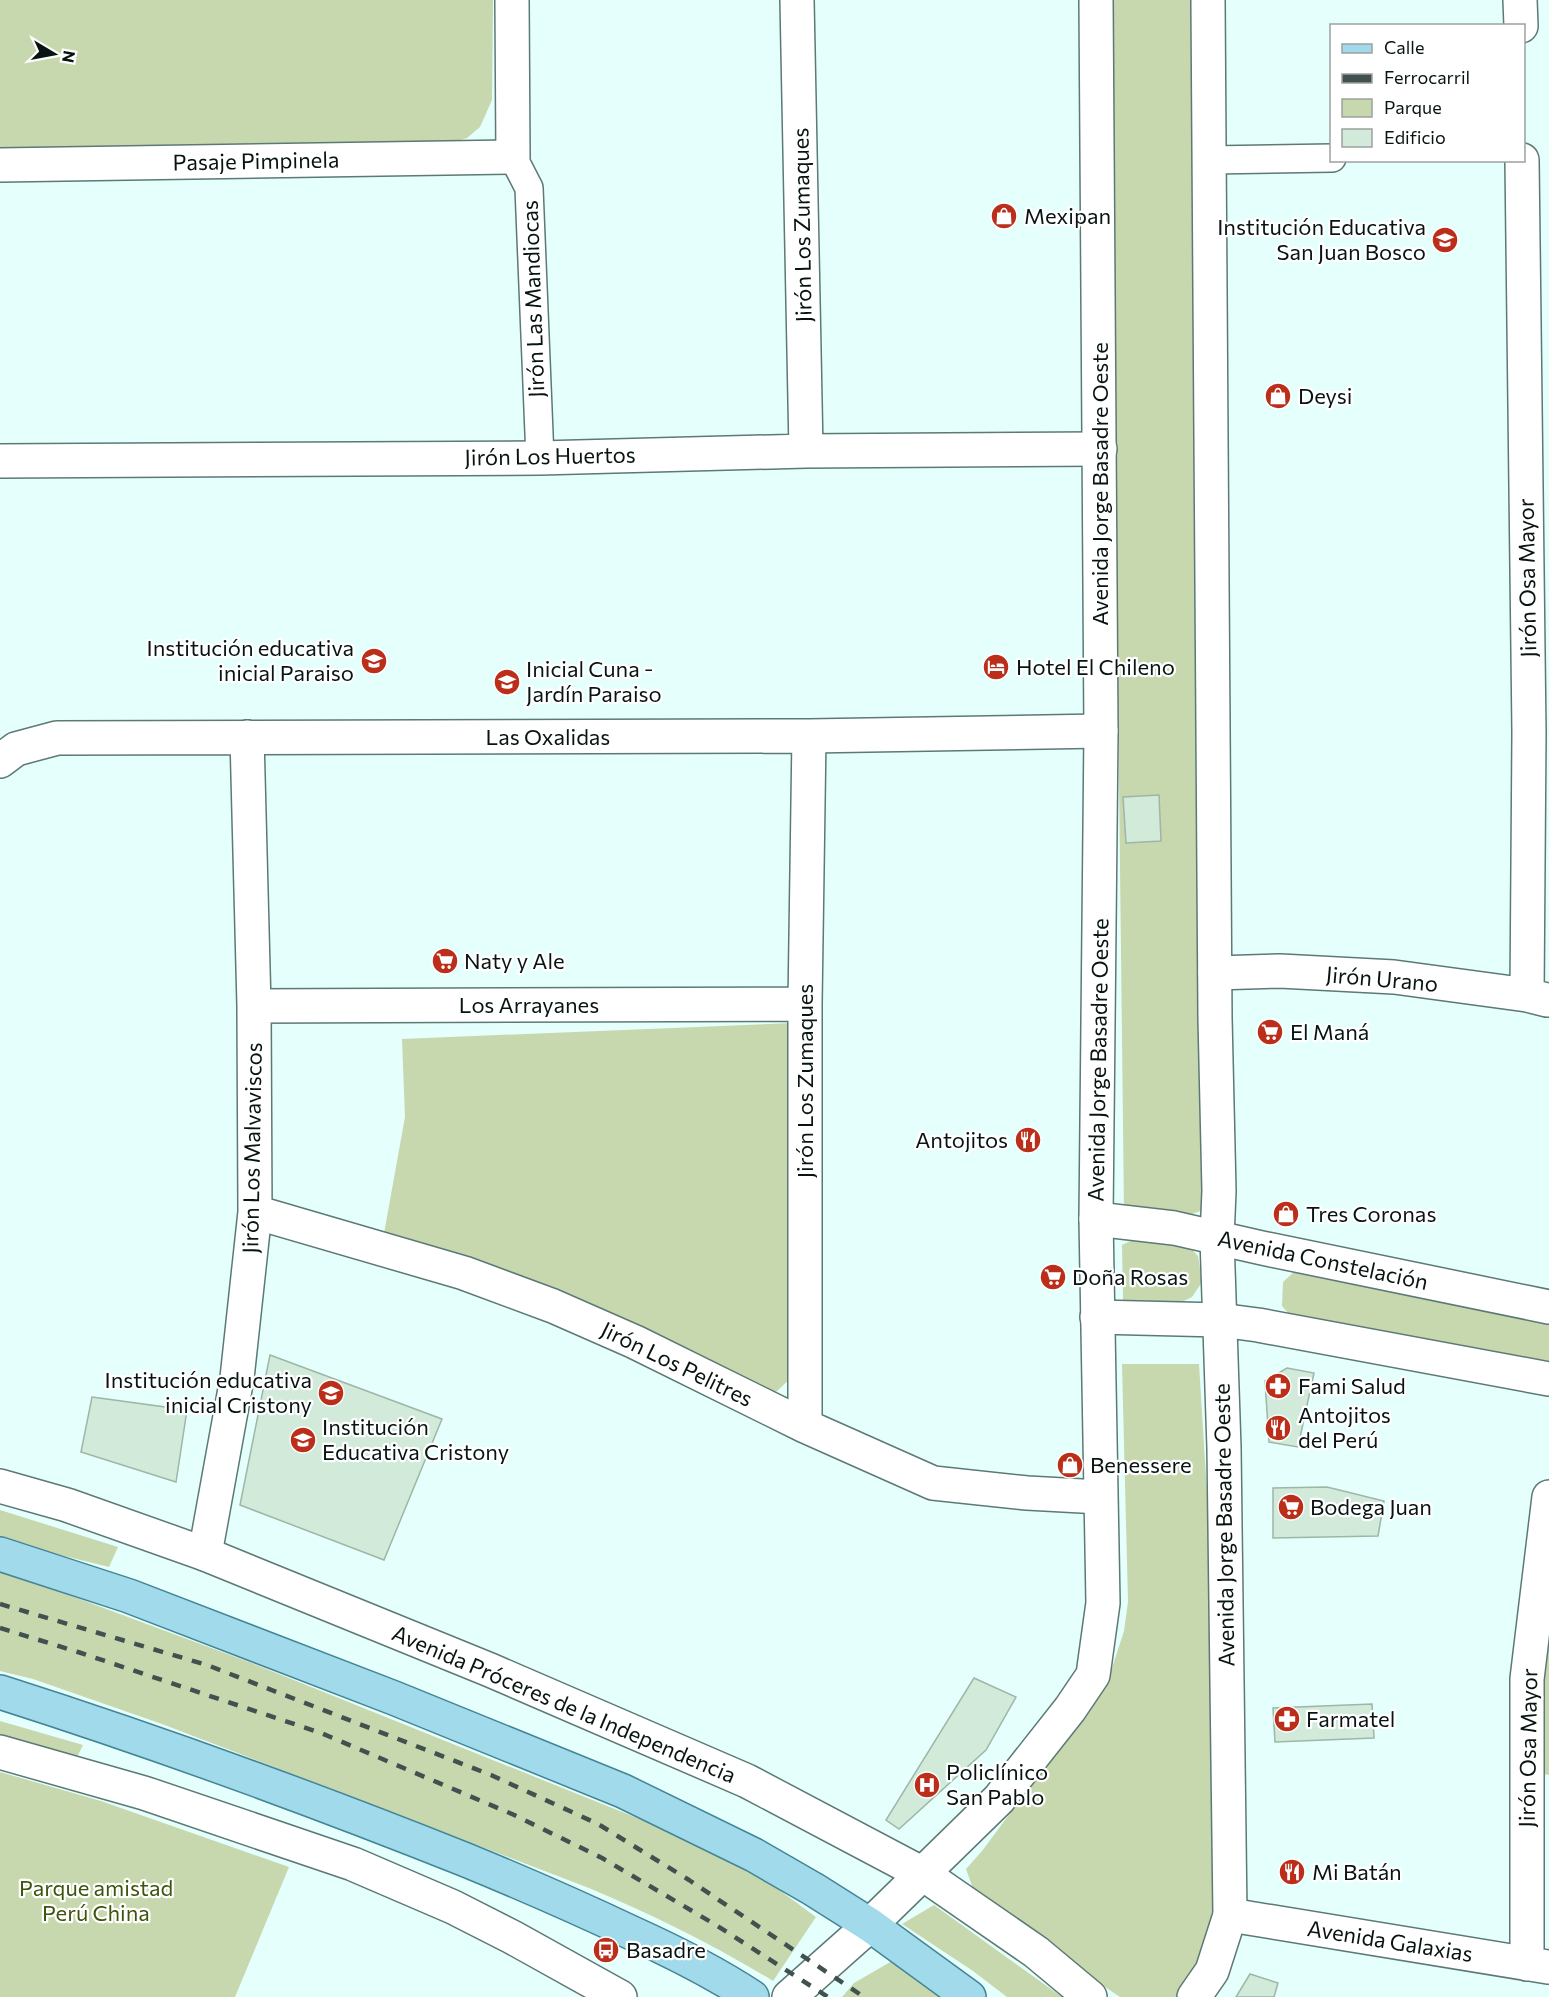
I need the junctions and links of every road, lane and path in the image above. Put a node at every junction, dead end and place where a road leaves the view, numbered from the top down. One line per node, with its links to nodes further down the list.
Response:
1 (512, 0): 7 (street, Jirón Las Mandiocas)
2 (798, 0): 13 (street, Jirón Los Zumaques)
3 (1095, 0): 12 (street, Avenida Jorge Basadre Oeste)
4 (1208, 0): 9 (street, Avenida Jorge Basadre Oeste)
5 (1520, 0): 6 (street)
6 (1521, 24)
7 (513, 157): 11 (street, Pasaje Pimpinela); 14 (street, Jirón Las Mandiocas)
8 (1330, 158): 9 (street)
9 (1209, 160): 21 (street, Avenida Jorge Basadre Oeste)
10 (1522, 162): 17 (street, Jirón Osa Mayor)
11 (0, 165)
12 (1100, 449): 13 (street, Jirón Los Huertos); 16 (street, Avenida Jorge Basadre Oeste)
13 (806, 451): 14 (street, Jirón Los Huertos)
14 (540, 458): 15 (street, Jirón Los Huertos)
15 (0, 461)
16 (1101, 731): 18 (street, Las Oxalidas); 26 (street, Avenida Jorge Basadre Oeste)
17 (1539, 733): 22 (street, Jirón Osa Mayor)
18 (809, 736): 19 (street, Las Oxalidas); 23 (street, Jirón Los Zumaques)
19 (247, 737): 20 (street, Las Oxalidas); 24 (street, Jirón Los Malvaviscos)
20 (0, 761)
21 (1215, 973): 22 (street, Jirón Urano); 27 (street, Avenida Jorge Basadre Oeste)
22 (1538, 998)
23 (805, 1004): 24 (street, Los Arrayanes); 32 (street, Jirón Los Zumaques)
24 (254, 1006): 25 (street, Jirón Los Malvaviscos)
25 (255, 1212): 32 (street, Jirón Los Pelitres); 37 (street, Jirón Los Malvaviscos)
26 (1096, 1219): 27 (street, Avenida Constelación); 29 (street, Avenida Jorge Basadre Oeste)
27 (1217, 1238): 28 (street, Avenida Constelación); 30 (street, Avenida Jorge Basadre Oeste)
28 (1549, 1307)
29 (1097, 1317): 30 (street); 34 (street, Avenida Jorge Basadre Oeste)
30 (1220, 1320): 31 (street); 42 (street, Avenida Jorge Basadre Oeste)
31 (1549, 1379)
32 (805, 1426): 34 (street, Jirón Los Pelitres)
33 (0, 1486): 37 (street, Avenida Próceres de la Independencia)
34 (1100, 1497): 41 (street, Avenida Jorge Basadre Oeste)
35 (1549, 1497): 40 (street, Jirón Osa Mayor)
36 (0, 1554): 43 (main road)
37 (205, 1554): 41 (street, Avenida Próceres de la Independencia)
38 (0, 1692): 46 (main road)
39 (0, 1752): 45 (street)
40 (1538, 1787): 44 (street, Jirón Osa Mayor)
41 (923, 1874): 43 (street, Avenida Jorge Basadre Oeste); 49 (street, Avenida Próceres de la Independencia)
42 (1230, 1915): 44 (street, Avenida Galaxias); 50 (street, Avenida Jorge Basadre Oeste)
43 (870, 1924): 47 (street, Avenida Jorge Basadre Oeste); 48 (main road)
44 (1538, 1965)
45 (620, 1997)
46 (752, 1997)
47 (789, 1997)
48 (969, 1997)
49 (1090, 1997)
50 (1194, 1997)

